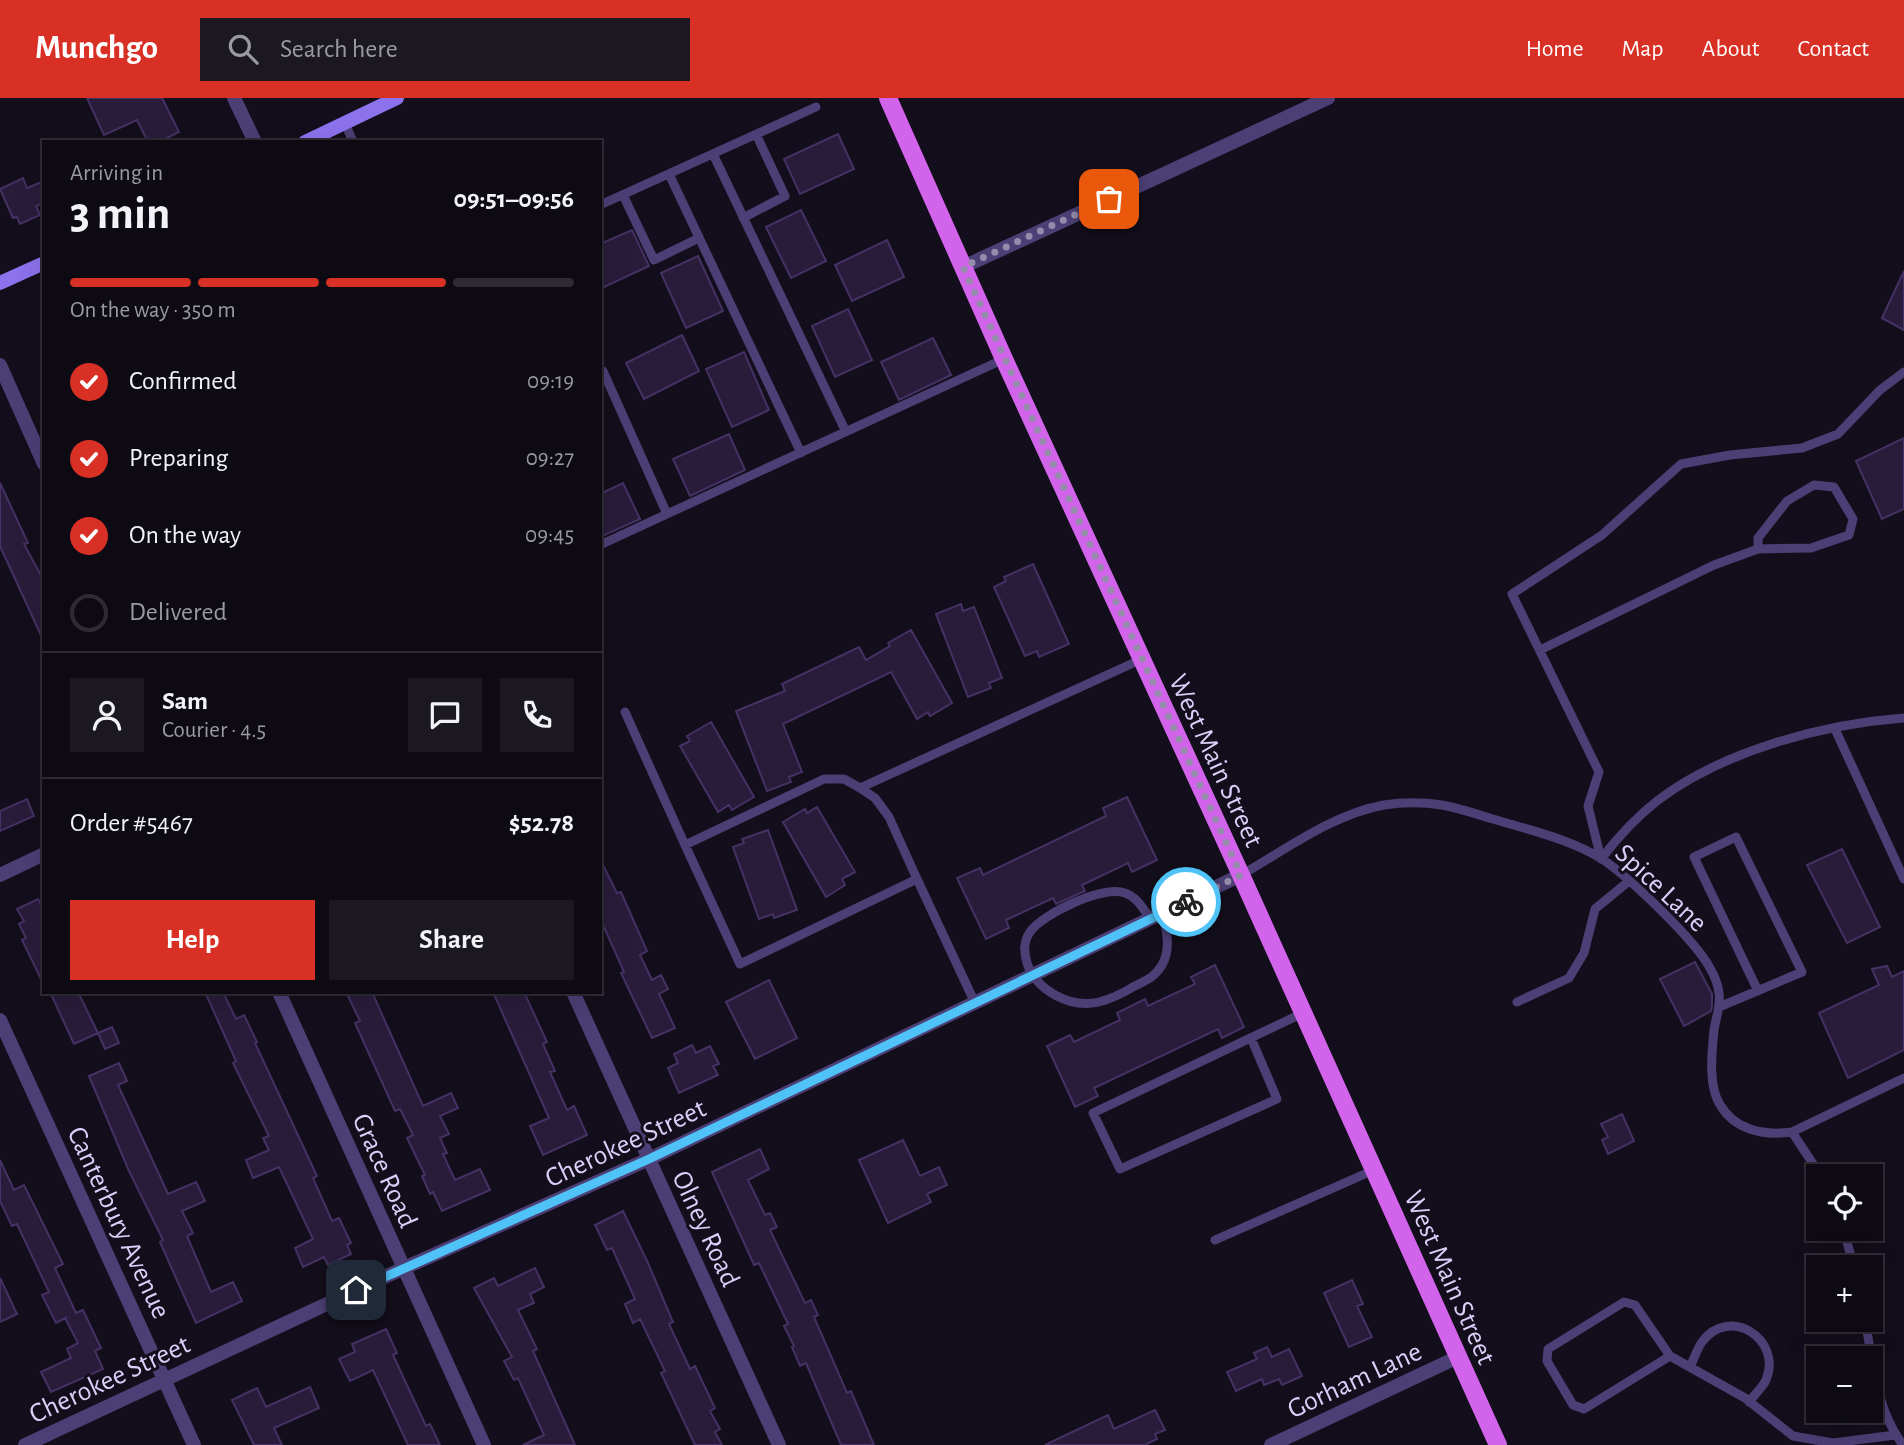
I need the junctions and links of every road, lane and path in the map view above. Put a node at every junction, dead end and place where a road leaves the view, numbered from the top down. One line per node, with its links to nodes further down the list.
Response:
1 (234, 98): 8 (street)
2 (397, 98): 6 (street)
3 (888, 98): 18 (main road, West Main Street)
4 (1328, 98): 18 (street)
5 (816, 107): 7 (lane)
6 (345, 123): 9 (street); 10 (lane)
7 (756, 134): 11 (lane); 15 (lane)
8 (254, 140)
9 (309, 140)
10 (352, 140)
11 (713, 154): 12 (lane); 15 (lane)
12 (669, 174): 13 (lane); 16 (lane)
13 (623, 195): 14 (lane); 16 (lane)
14 (602, 204)
15 (743, 218): 24 (lane)
16 (699, 239): 25 (lane)
17 (42, 264): 19 (street)
18 (963, 267): 20 (main road, West Main Street)
19 (0, 283)
20 (1004, 359): 24 (lane); 31 (main road, West Main Street)
21 (0, 365): 26 (street)
22 (604, 371): 27 (lane)
23 (1904, 372): 30 (lane)
24 (846, 432): 25 (lane)
25 (801, 453): 27 (lane)
26 (42, 460)
27 (667, 514): 28 (lane)
28 (602, 544)
29 (1758, 549): 29 (lane); 30 (lane)
30 (1540, 650): 38 (lane)
31 (1142, 659): 35 (lane); 41 (main road, West Main Street)
32 (625, 712): 36 (lane)
33 (1904, 718): 34 (lane)
34 (1835, 729): 38 (lane); 39 (lane)
35 (860, 788): 36 (lane); 42 (lane)
36 (685, 845): 42 (lane)
37 (42, 855): 40 (street)
38 (1601, 859): 41 (lane, Spice Lane); 44 (lane, Spice Lane)
39 (1900, 860): 43 (lane)
40 (0, 875)
41 (1241, 875): 45 (street, Cherokee Street); 53 (main road, West Main Street)
42 (917, 879): 51 (lane)
43 (1904, 879)
44 (1629, 881): 50 (lane); 52 (lane, Spice Lane)
45 (1156, 916): 46 (street, Cherokee Street); 46 (lane); 46 (lane)
46 (1031, 976): 51 (street, Cherokee Street)
47 (1758, 991): 47 (lane); 52 (lane)
48 (280, 994): 62 (street, Grace Road)
49 (574, 994): 58 (street, Olney Road)
50 (1517, 1002)
51 (975, 1003): 58 (street, Cherokee Street)
52 (1719, 1007): 57 (lane, Spice Lane)
53 (1303, 1013): 55 (lane); 60 (main road, West Main Street)
54 (0, 1020): 67 (street, Canterbury Avenue)
55 (1251, 1038): 55 (lane)
56 (1904, 1079): 57 (lane)
57 (1792, 1132): 59 (lane)
58 (649, 1159): 62 (street, Cherokee Street); 73 (street, Olney Road)
59 (1813, 1164)
60 (1374, 1170): 61 (lane); 65 (main road, West Main Street)
61 (1215, 1240)
62 (404, 1268): 67 (street, Cherokee Street); 72 (street, Grace Road)
63 (1867, 1332): 69 (lane)
64 (1670, 1356): 64 (lane); 66 (lane)
65 (1458, 1357): 74 (street, Gorham Lane); 75 (main road, West Main Street)
66 (1690, 1367): 68 (lane); 68 (lane)
67 (165, 1379): 70 (street, Cherokee Street); 71 (street, Canterbury Avenue)
68 (1749, 1402): 69 (lane)
69 (1895, 1435): 76 (lane)
70 (25, 1445)
71 (194, 1445)
72 (484, 1445)
73 (779, 1445)
74 (1271, 1445)
75 (1498, 1445)
76 (1903, 1445)

